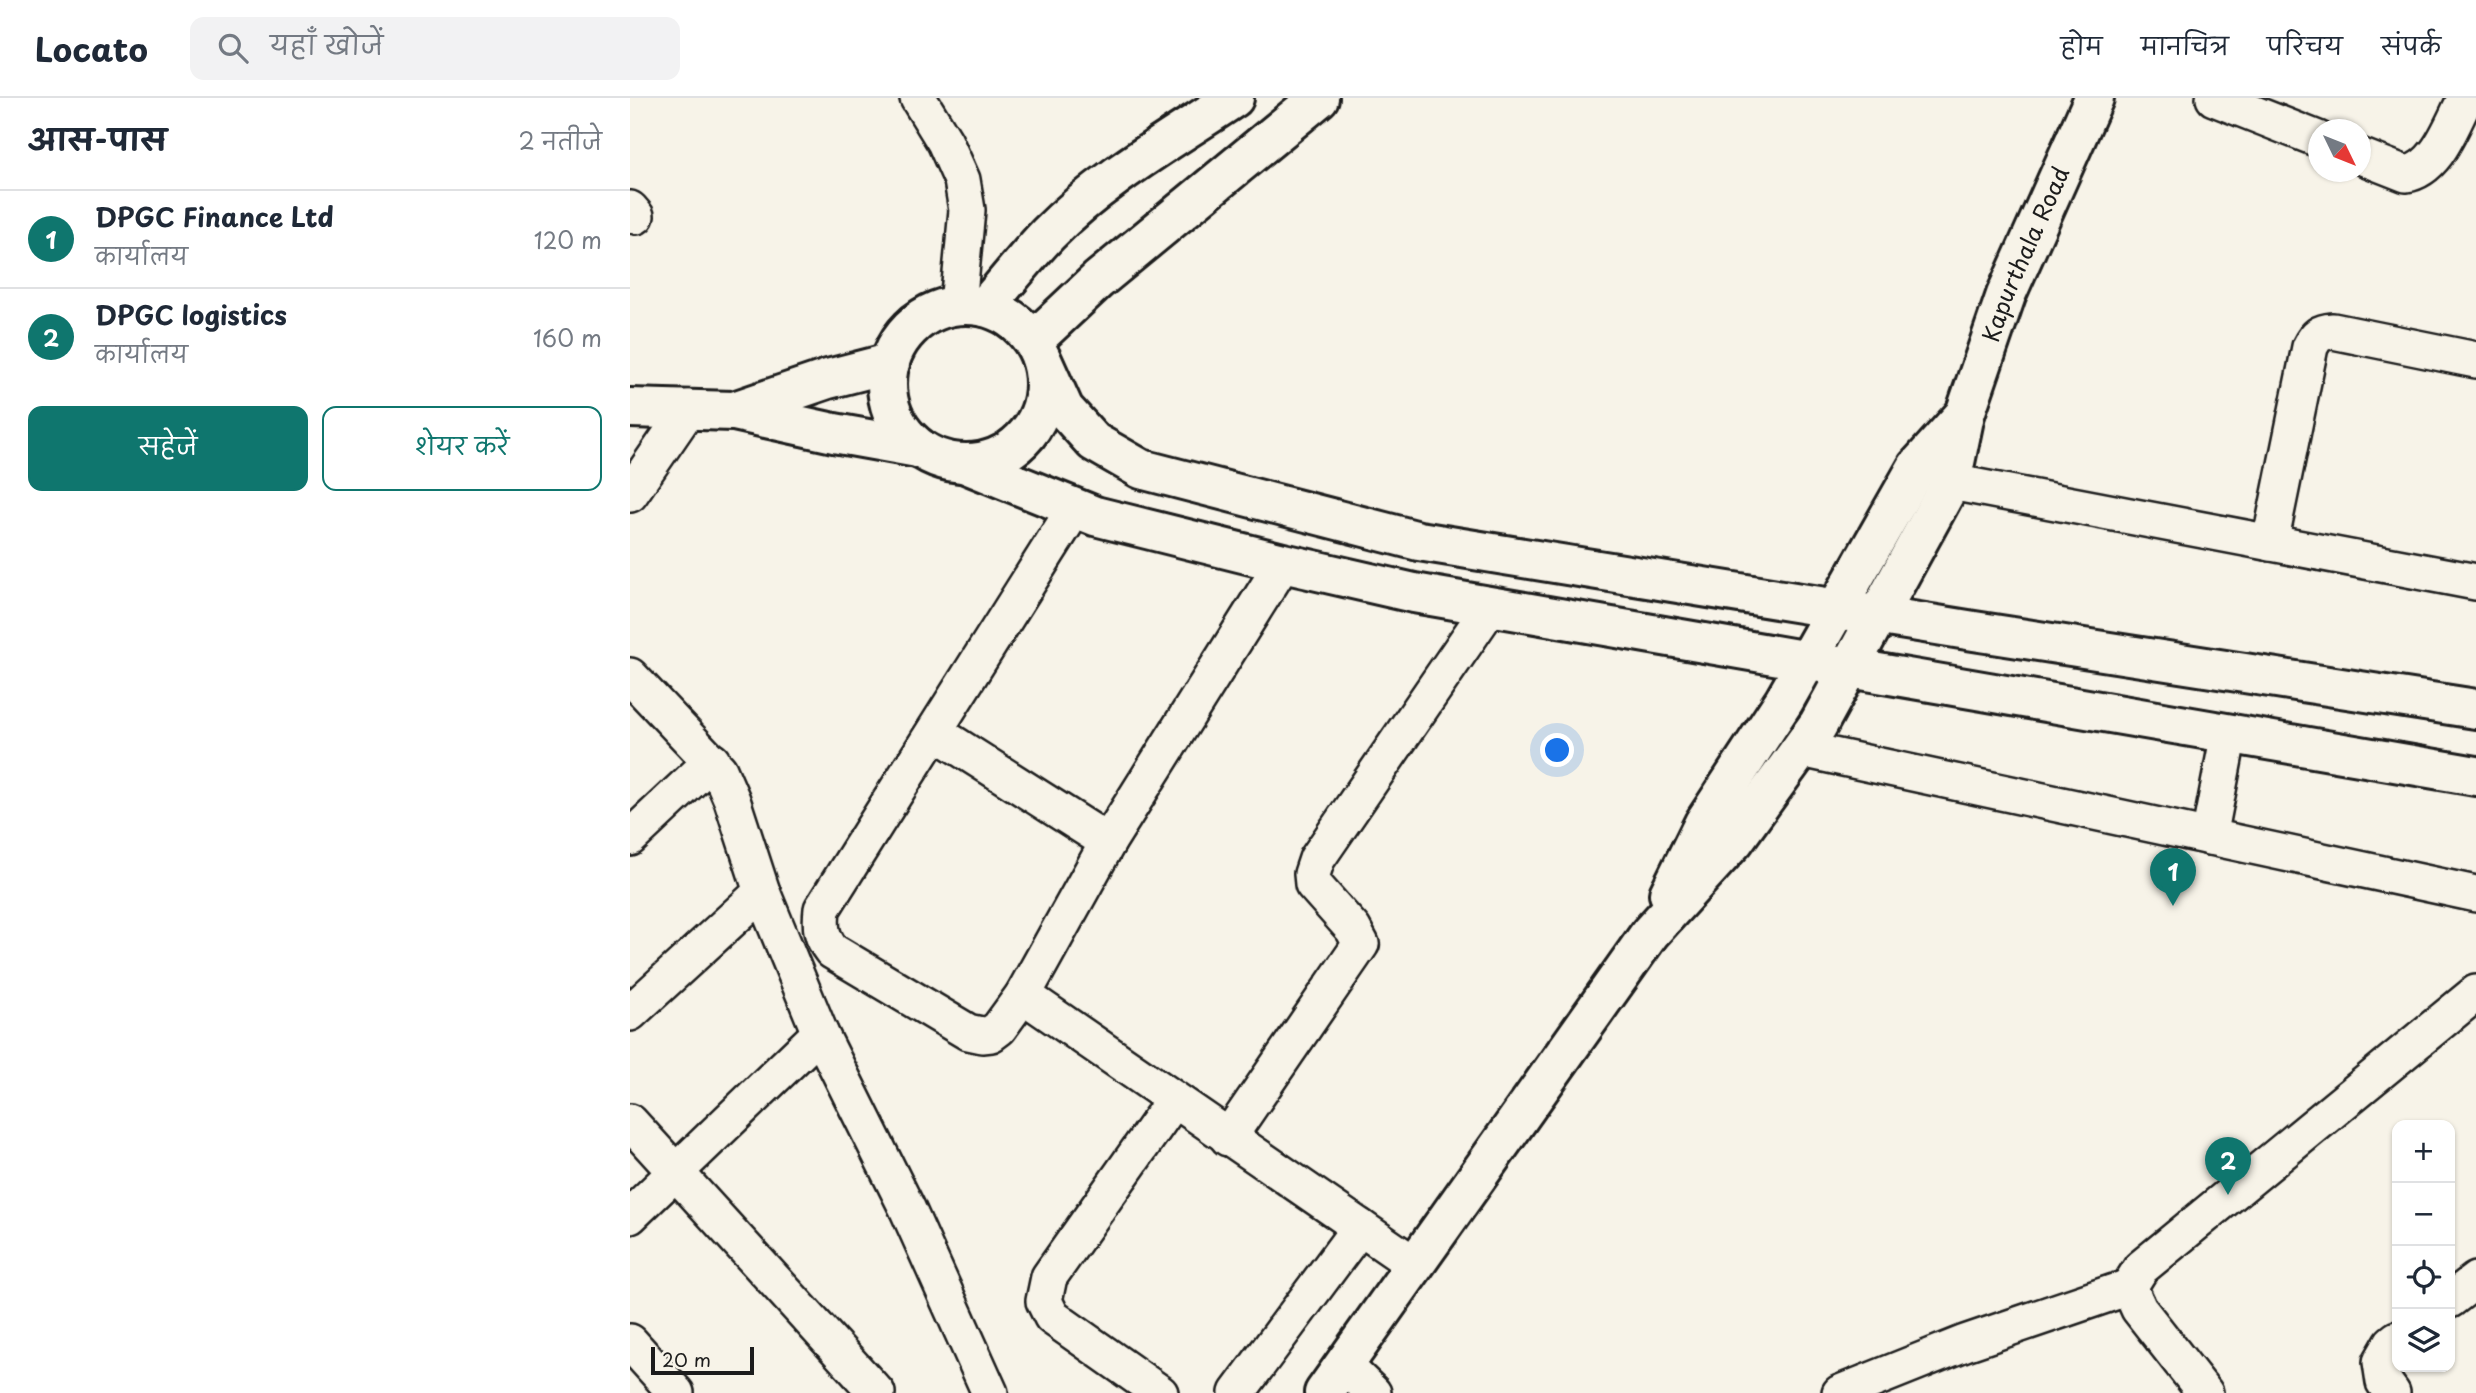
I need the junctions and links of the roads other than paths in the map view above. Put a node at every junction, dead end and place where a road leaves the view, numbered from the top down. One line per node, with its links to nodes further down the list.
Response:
1 (918, 98): 9 (street)
2 (1234, 98): 9 (main road)
3 (1319, 98): 10 (main road)
4 (2094, 98): 16 (main road, Kapurthala Road)
5 (2214, 98): 7 (street)
6 (2466, 98): 8 (street)
7 (2308, 135)
8 (2371, 160)
9 (972, 306): 10 (main road); 12 (main road)
10 (1037, 349): 18 (main road); 26 (main road)
11 (2476, 360): 22 (street)
12 (890, 363): 15 (main road); 17 (main road)
13 (630, 408): 14 (main road)
14 (689, 408): 15 (main road); 20 (street)
15 (734, 411): 17 (main road)
16 (1965, 414): 19 (main road, Kapurthala Road); 26 (main road)
17 (918, 448): 18 (main road)
18 (966, 464): 21 (main road)
19 (1951, 482): 22 (street); 27 (main road, Kapurthala Road)
20 (630, 495)
21 (1075, 508): 23 (main road); 32 (street)
22 (2270, 543): 24 (street)
23 (1283, 563): 25 (main road); 39 (street)
24 (2476, 582)
25 (1490, 607): 28 (main road); 49 (street)
26 (1837, 608): 27 (main road); 28 (main road)
27 (1878, 615): 29 (main road, Kapurthala Road); 31 (main road)
28 (1808, 661): 29 (main road); 42 (main road)
29 (1850, 668): 33 (main road); 34 (main road, Kapurthala Road)
30 (630, 676): 35 (street)
31 (2476, 709)
32 (935, 732): 39 (street); 44 (street)
33 (2229, 733): 36 (main road); 37 (street)
34 (1801, 749): 37 (street); 42 (main road, Kapurthala Road)
35 (712, 761): 38 (street); 40 (street)
36 (2476, 776)
37 (2210, 837): 41 (street)
38 (630, 838)
39 (1108, 842): 44 (street)
40 (762, 892): 45 (street); 46 (street)
41 (2476, 894)
42 (1650, 933): 53 (main road)
43 (2476, 993): 55 (street)
44 (1023, 995): 47 (street)
45 (630, 1013)
46 (820, 1032): 50 (street); 60 (street)
47 (1174, 1100): 49 (street); 63 (street)
48 (630, 1122): 50 (street)
49 (1228, 1138): 52 (street)
50 (676, 1174): 51 (street); 62 (street)
51 (630, 1216)
52 (1360, 1227): 53 (street); 64 (street)
53 (1415, 1265): 59 (main road)
54 (2476, 1280): 56 (street)
55 (2129, 1287): 66 (street); 67 (street)
56 (2455, 1296)
57 (630, 1342): 61 (street)
58 (2392, 1343): 68 (street)
59 (1334, 1379): 65 (street)
60 (987, 1391)
61 (676, 1393)
62 (877, 1393)
63 (1160, 1393)
64 (1237, 1393)
65 (1373, 1393)
66 (1840, 1393)
67 (2205, 1393)
68 (2392, 1393)

